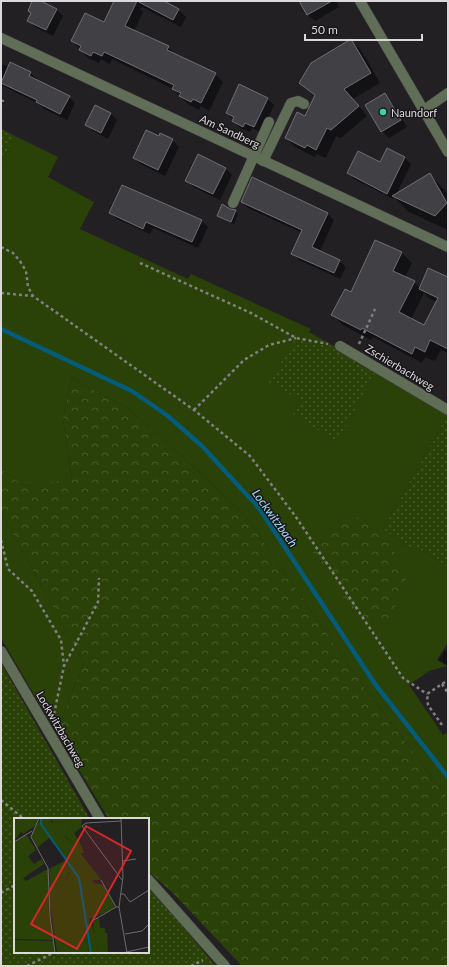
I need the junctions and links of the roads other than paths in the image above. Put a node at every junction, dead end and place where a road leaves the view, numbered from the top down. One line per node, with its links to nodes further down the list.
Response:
1 (360, 1): 5 (street)
2 (1, 38): 8 (street, Am Sandberg)
3 (448, 93): 5 (street)
4 (304, 104): 9 (street)
5 (424, 110): 7 (street)
6 (268, 122): 8 (street)
7 (448, 152)
8 (254, 156): 9 (street, Am Sandberg); 10 (street)
9 (264, 160): 11 (street, Am Sandberg)
10 (233, 203)
11 (448, 247)
12 (340, 346): 13 (street, Zschierbachweg)
13 (448, 410)
14 (1, 650): 15 (street, Lockwitzbachweg)
15 (99, 818)
16 (149, 880): 17 (street)
17 (225, 966)

